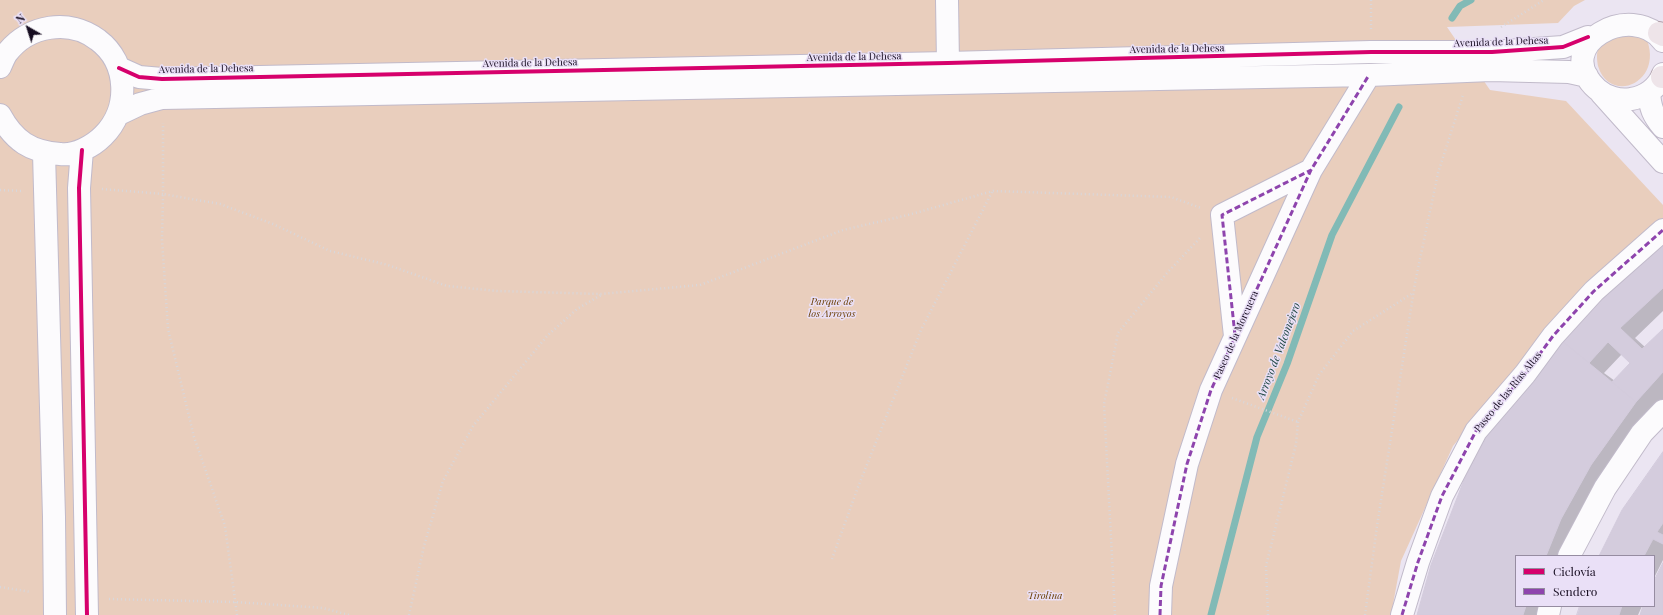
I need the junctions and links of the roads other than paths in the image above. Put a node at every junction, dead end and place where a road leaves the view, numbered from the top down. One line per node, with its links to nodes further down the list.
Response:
1 (946, 0): 4 (street)
2 (1662, 36): 3 (street, Avenida de la Dehesa)
3 (1588, 37): 4 (street, Avenida de la Dehesa); 9 (street)
4 (948, 63): 6 (street, Avenida de la Dehesa)
5 (0, 67): 6 (street)
6 (119, 68): 10 (street)
7 (1369, 75): 9 (street); 10 (street); 16 (street, Paseo de la Morcuera)
8 (1659, 80): 9 (street); 12 (street)
9 (1594, 84): 15 (street)
10 (119, 114): 13 (street)
11 (0, 116): 14 (street)
12 (1663, 127)
13 (82, 150): 14 (street); 21 (street)
14 (44, 153): 22 (street)
15 (1663, 162)
16 (1311, 170): 18 (street, Paseo de la Morcuera); 18 (street)
17 (1663, 230): 24 (street, Paseo de las Rías Altas)
18 (1236, 336): 23 (street, Paseo de la Morcuera)
19 (1663, 411): 20 (street)
20 (1570, 555)
21 (87, 608)
22 (55, 615)
23 (1160, 615)
24 (1402, 615)

